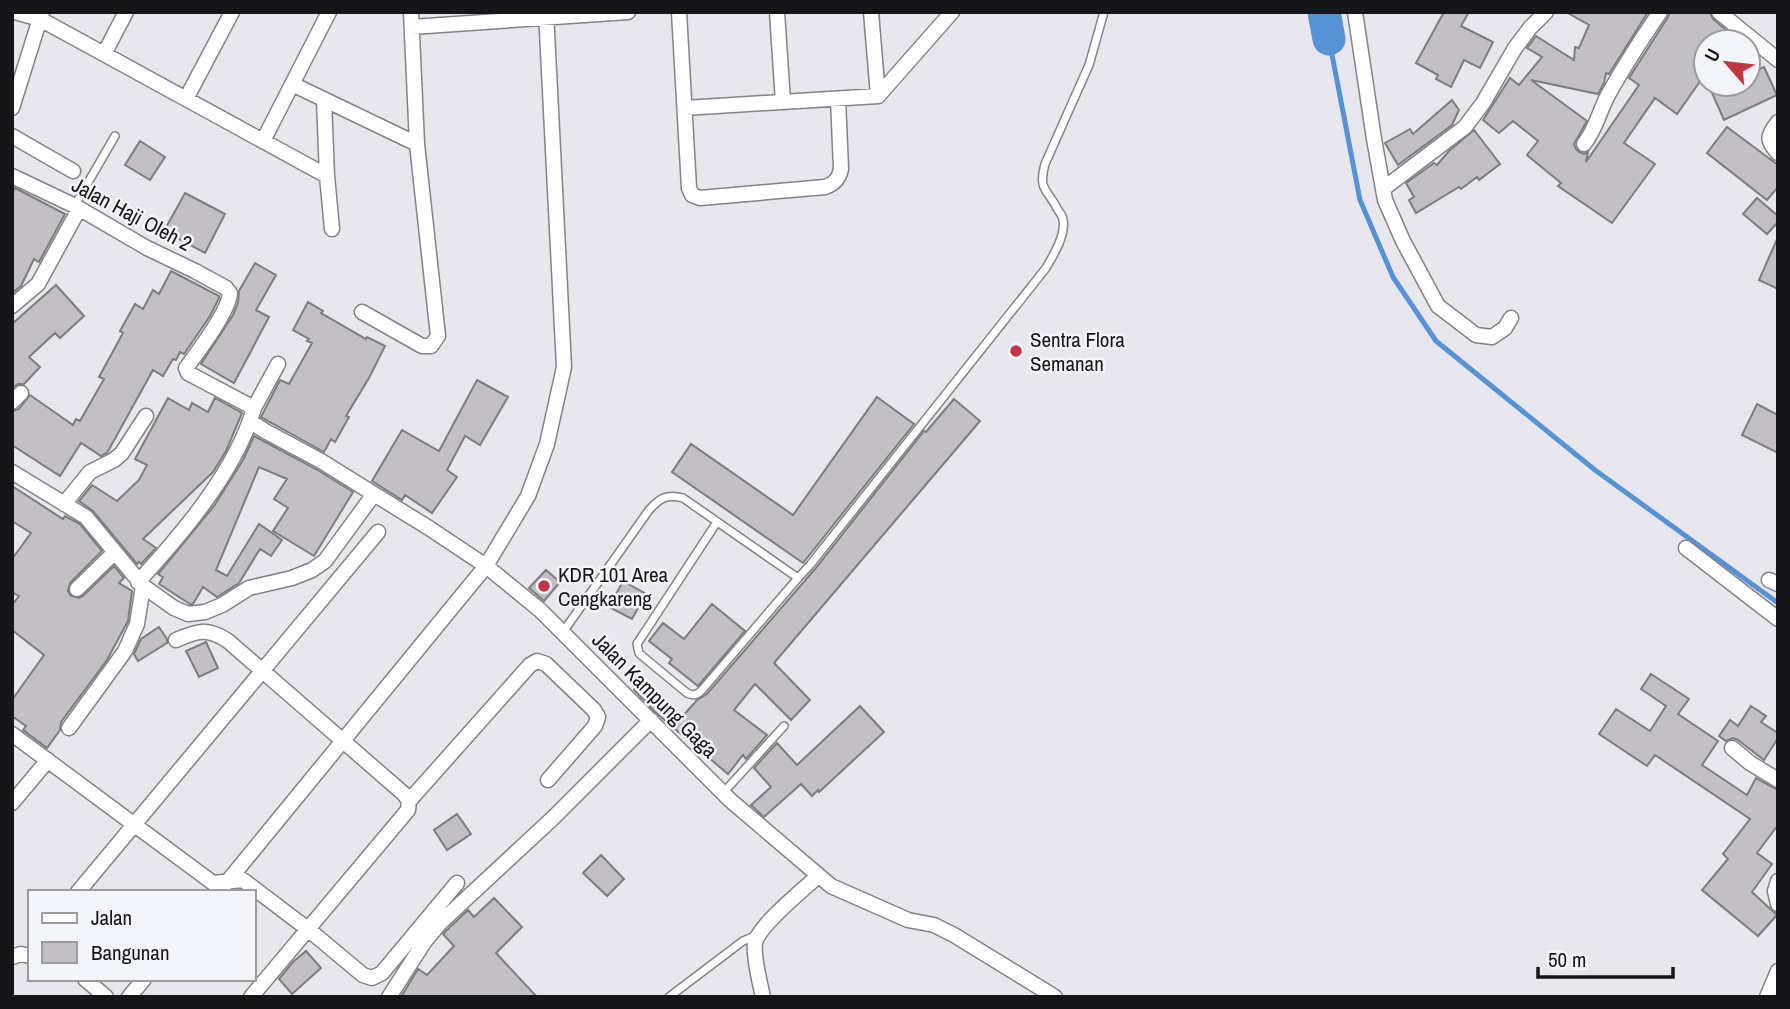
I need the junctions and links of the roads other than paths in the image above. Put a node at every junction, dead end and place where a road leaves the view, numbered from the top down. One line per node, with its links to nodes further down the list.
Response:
1 (15, 12): 16 (street)
2 (126, 12): 18 (street)
3 (232, 12): 22 (street)
4 (329, 12): 20 (street)
5 (628, 12): 15 (street)
6 (679, 12): 27 (street)
7 (777, 12): 25 (street)
8 (871, 12): 21 (street)
9 (952, 12): 21 (street)
10 (1104, 12): 56 (lane)
11 (1355, 12): 38 (street)
12 (1546, 12): 38 (street)
13 (1660, 12): 33 (street)
14 (1719, 12): 19 (street)
15 (546, 15): 17 (street); 55 (street)
16 (41, 16): 18 (street); 26 (street)
17 (411, 20): 32 (street)
18 (104, 54): 22 (street)
19 (1778, 60)
20 (292, 84): 24 (street); 31 (street)
21 (878, 96): 23 (street)
22 (186, 99): 31 (street)
23 (838, 99): 25 (street); 27 (street)
24 (324, 100): 32 (street); 37 (street)
25 (783, 102): 27 (street)
26 (12, 108)
27 (685, 108)
28 (1778, 122): 34 (street)
29 (12, 136): 35 (street)
30 (115, 136): 39 (lane)
31 (263, 141): 37 (street)
32 (417, 144): 43 (street)
33 (1584, 144)
34 (1778, 153)
35 (73, 172)
36 (12, 176): 39 (street, Jalan Haji Oleh 2)
37 (327, 176): 40 (street)
38 (1383, 189): 44 (street)
39 (77, 207): 41 (street, Jalan Haji Oleh 2); 42 (street)
40 (332, 229)
41 (230, 293): 46 (street, Jalan Kampung Gaga)
42 (12, 306)
43 (362, 312)
44 (1511, 318)
45 (278, 365): 46 (street)
46 (252, 415): 49 (street, Jalan Kampung Gaga); 57 (street)
47 (146, 416): 50 (street)
48 (12, 472): 50 (street)
49 (374, 494): 55 (street, Jalan Kampung Gaga); 57 (street)
50 (64, 504): 54 (street)
51 (717, 522): 56 (lane); 56 (lane); 60 (lane)
52 (378, 532): 62 (street)
53 (1686, 548): 59 (street)
54 (115, 552): 57 (street); 58 (street)
55 (486, 566): 60 (street, Jalan Kampung Gaga); 67 (street)
56 (798, 578)
57 (141, 584): 65 (street)
58 (77, 589)
59 (1778, 619)
60 (563, 632): 63 (street, Jalan Kampung Gaga)
61 (176, 640): 62 (street)
62 (262, 670): 67 (street); 75 (street)
63 (651, 720): 72 (street, Jalan Kampung Gaga); 90 (street)
64 (784, 726): 72 (lane)
65 (69, 728)
66 (12, 734): 69 (street)
67 (343, 741): 73 (street); 79 (street)
68 (1731, 748): 71 (street)
69 (48, 760): 74 (street); 75 (street)
70 (548, 780): 73 (street)
71 (1778, 780)
72 (723, 793): 76 (street, Jalan Kampung Gaga)
73 (410, 801): 82 (street)
74 (12, 803)
75 (134, 825): 79 (street); 80 (street)
76 (818, 876): 83 (street); 93 (street, Jalan Kampung Gaga)
77 (1778, 881): 81 (street)
78 (457, 883): 82 (street)
79 (224, 886): 82 (street)
80 (80, 890)
81 (1778, 904)
82 (309, 930): 89 (street)
83 (758, 935): 91 (lane); 92 (street)
84 (1778, 971): 94 (street)
85 (87, 981): 87 (street)
86 (142, 981): 88 (street)
87 (106, 997)
88 (129, 997)
89 (251, 997)
90 (389, 997)
91 (669, 997)
92 (763, 997)
93 (1055, 997)
94 (1767, 997)

